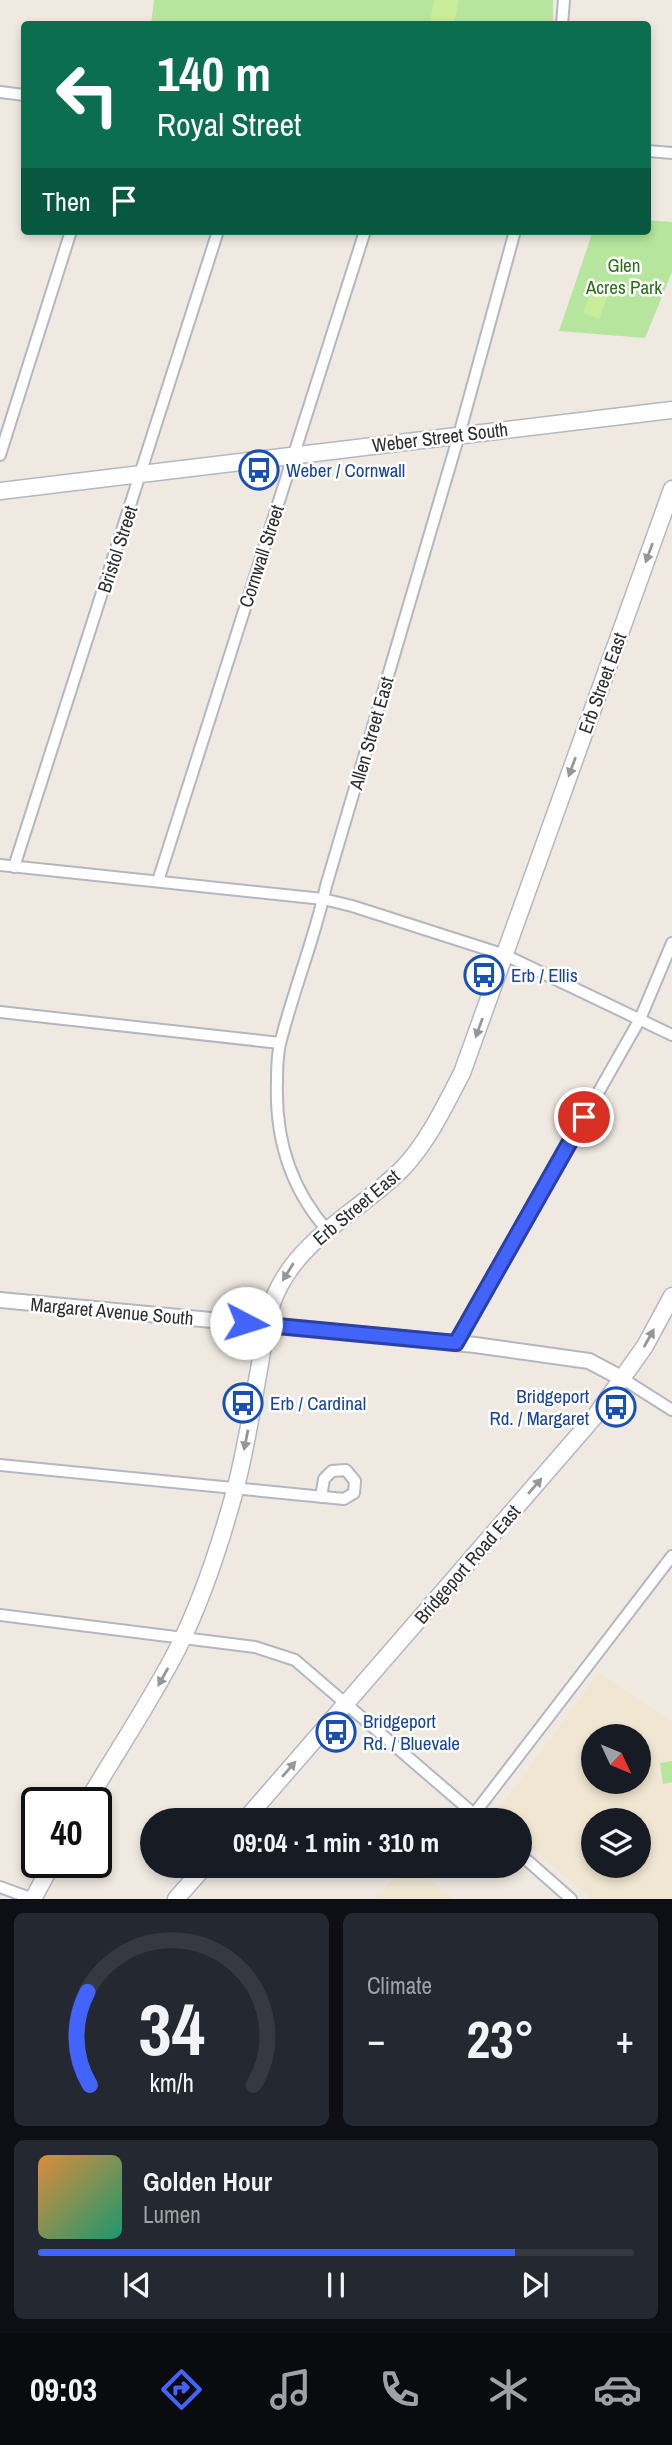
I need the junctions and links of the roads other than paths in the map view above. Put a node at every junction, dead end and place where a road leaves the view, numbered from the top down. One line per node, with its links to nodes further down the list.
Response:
1 (564, 0): 2 (street)
2 (562, 21)
3 (0, 92): 4 (street)
4 (21, 95)
5 (651, 151): 6 (street)
6 (672, 153)
7 (70, 235): 14 (street)
8 (217, 235): 15 (street, Bristol Street)
9 (364, 235): 13 (street, Cornwall Street)
10 (514, 235): 12 (street, Allen Street East)
11 (672, 410): 12 (main road, Weber Street South)
12 (459, 435): 13 (main road, Weber Street South); 21 (street, Allen Street East)
13 (293, 454): 15 (main road, Weber Street South); 20 (street, Cornwall Street)
14 (0, 455)
15 (141, 474): 17 (main road, Weber Street South); 19 (street, Bristol Street)
16 (672, 489): 23 (main road, Erb Street East, one-way to 23)
17 (0, 491)
18 (0, 865): 19 (street)
19 (15, 867): 20 (street)
20 (158, 881): 21 (street)
21 (323, 900): 23 (street); 27 (street, Allen Street East)
22 (672, 943): 25 (street)
23 (505, 955): 25 (street); 28 (main road, Erb Street East, one-way to 28)
24 (0, 1012): 27 (street)
25 (640, 1019): 26 (street); 32 (street)
26 (672, 1035)
27 (280, 1043): 28 (street, Allen Street East)
28 (327, 1230): 31 (main road, Erb Street East, one-way to 31)
29 (672, 1296): 33 (main road, Bridgeport Road East, one-way to 29)
30 (0, 1300): 31 (street, Margaret Avenue South)
31 (266, 1324): 32 (street, Margaret Avenue South); 36 (main road, Erb Street East, one-way to 36)
32 (456, 1343): 33 (street, Margaret Avenue South)
33 (623, 1379): 34 (street); 41 (main road, Bridgeport Road East, one-way to 33)
34 (672, 1410)
35 (0, 1465): 36 (street)
36 (235, 1490): 37 (street); 40 (main road, Erb Street East)
37 (321, 1497)
38 (672, 1556): 45 (street)
39 (0, 1615): 40 (street)
40 (184, 1637): 41 (street); 42 (main road, Erb Street East, one-way to 42)
41 (346, 1704): 43 (main road, Bridgeport Road East, one-way to 41); 44 (street)
42 (95, 1787)
43 (255, 1808)
44 (467, 1808)
45 (485, 1808)
46 (532, 1865): 52 (street)
47 (44, 1878): 50 (main road)
48 (194, 1878): 51 (main road)
49 (0, 1887): 50 (street)
50 (33, 1899)
51 (176, 1899)
52 (570, 1899)

